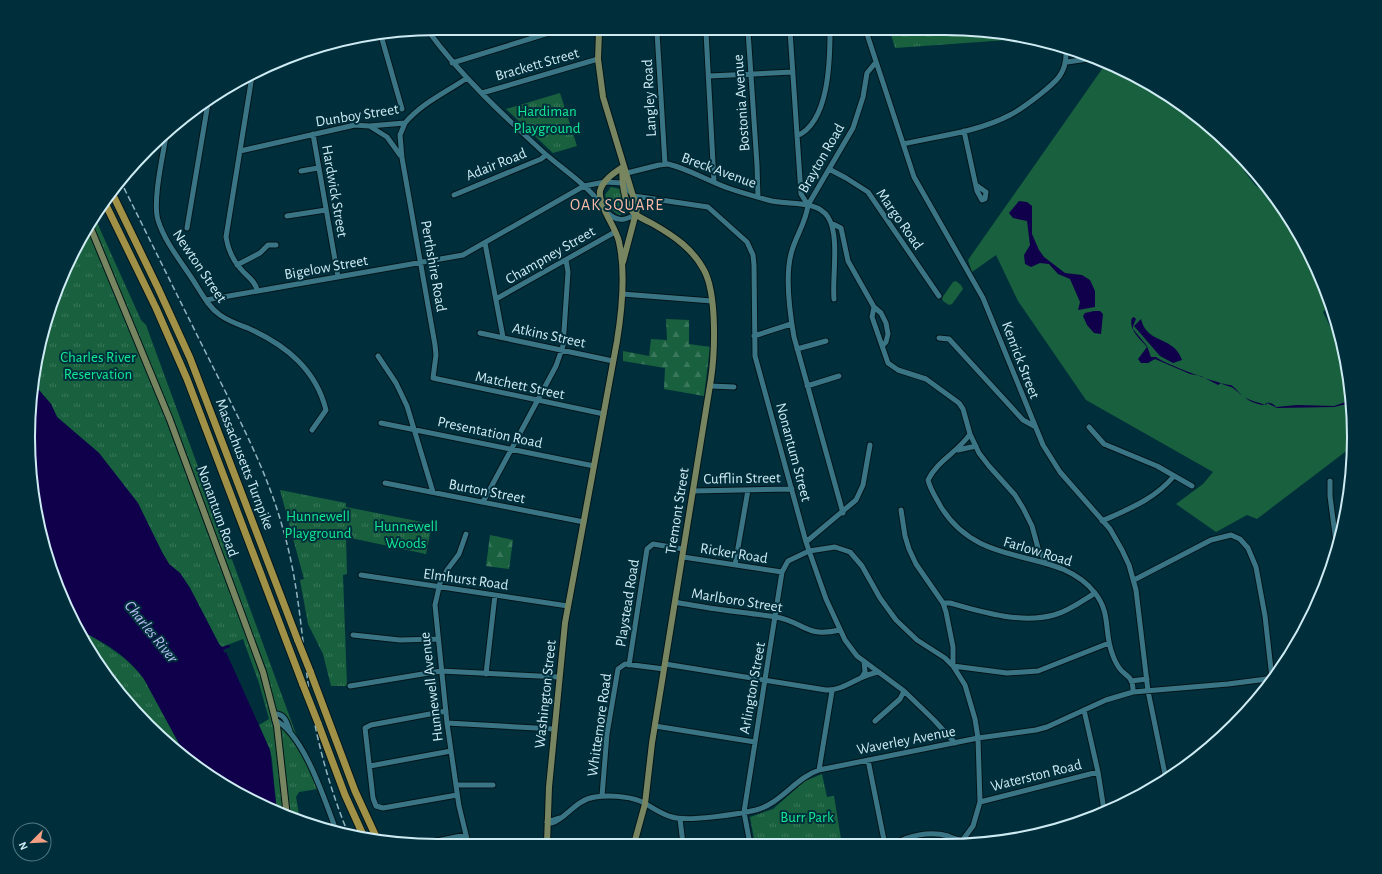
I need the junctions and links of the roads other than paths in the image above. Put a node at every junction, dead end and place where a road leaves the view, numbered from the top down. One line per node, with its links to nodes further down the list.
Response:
1 (433, 35): 14 (street)
2 (542, 35): 14 (street)
3 (599, 35): 12 (main road)
4 (657, 35): 35 (street, Langley Road)
5 (706, 35): 19 (street)
6 (748, 35): 18 (street, Bostonia Avenue)
7 (790, 35): 17 (street)
8 (830, 35): 29 (street)
9 (867, 35): 15 (street, Kenrick Street)
10 (382, 39): 24 (street)
11 (1066, 54): 16 (street)
12 (598, 59): 22 (street, Brackett Street); 36 (main road)
13 (1083, 60): 16 (street)
14 (452, 62): 20 (street)
15 (876, 62): 31 (street, Kenrick Street); 38 (street, Brayton Road)
16 (1067, 62): 27 (street)
17 (793, 72): 18 (street); 29 (street)
18 (751, 75): 19 (street); 48 (street, Bostonia Avenue)
19 (709, 76): 42 (street)
20 (466, 78): 22 (street); 25 (street, Dunboy Street)
21 (251, 80): 32 (street)
22 (482, 93): 33 (street)
23 (207, 108): 57 (street)
24 (402, 109)
25 (405, 123): 26 (street, Dunboy Street); 34 (street, Perthshire Road)
26 (369, 126): 28 (street, Dunboy Street); 34 (street, Perthshire Road)
27 (964, 131): 31 (street); 44 (street)
28 (313, 134): 32 (street, Dunboy Street); 37 (street, Hardwick Street)
29 (798, 136): 50 (street)
30 (165, 141): 73 (street, Newton Street)
31 (903, 144): 95 (street, Kenrick Street)
32 (240, 151): 65 (street)
33 (546, 155): 45 (street); 46 (street, Adair Road)
34 (402, 158): 64 (street, Perthshire Road)
35 (665, 164): 40 (street, Breck Avenue); 42 (street, Breck Avenue)
36 (623, 167): 40 (main road); 41 (main road)
37 (318, 168): 39 (street); 53 (street, Hardwick Street)
38 (829, 169): 50 (street, Brayton Road); 70 (street, Margo Road)
39 (301, 171)
40 (624, 174): 43 (main road); 47 (main road)
41 (605, 182): 43 (street); 45 (street, Bigelow Street); 52 (main road)
42 (714, 182): 48 (street, Breck Avenue)
43 (622, 183): 47 (street); 54 (main road)
44 (976, 185)
45 (584, 186): 52 (street); 61 (street, Bigelow Street)
46 (454, 195)
47 (634, 196): 54 (main road); 78 (street, Nonantum Street)
48 (758, 197): 50 (street, Breck Avenue)
49 (114, 198): 190 (highway, Massachusetts Turnpike, bridge)
50 (808, 205): 56 (street, Breck Avenue); 76 (street, Brayton Road)
51 (107, 208): 189 (highway, Massachusetts Turnpike, bridge)
52 (604, 209): 54 (street); 59 (main road)
53 (326, 210): 55 (street); 67 (street, Hardwick Street)
54 (636, 214): 60 (main road); 74 (main road, Tremont Street)
55 (287, 216)
56 (831, 223): 72 (street); 75 (street, Breck Avenue)
57 (187, 228)
58 (92, 231): 163 (main road, Nonantum Road)
59 (615, 232): 60 (main road); 63 (street, Champney Street); 66 (main road)
60 (630, 233): 66 (main road)
61 (485, 243): 64 (street, Bigelow Street); 71 (street)
62 (276, 246): 65 (street)
63 (566, 260): 71 (street, Champney Street); 84 (street)
64 (420, 263): 67 (street, Bigelow Street); 88 (street, Perthshire Road)
65 (237, 265): 68 (street)
66 (622, 269): 69 (main road, Washington Street)
67 (338, 277): 68 (street, Bigelow Street)
68 (256, 290): 73 (street, Bigelow Street)
69 (622, 294): 74 (street); 86 (main road, Washington Street)
70 (939, 296)
71 (496, 299): 79 (street)
72 (834, 299)
73 (206, 300): 98 (street, Newton Street)
74 (712, 301): 89 (main road, Tremont Street)
75 (874, 307): 82 (street); 82 (street)
76 (791, 324): 78 (street); 83 (street, Brayton Road)
77 (480, 333): 79 (street, Atkins Street)
78 (754, 336): 111 (street, Nonantum Street)
79 (503, 337): 84 (street, Atkins Street)
80 (939, 338): 95 (street)
81 (826, 341): 83 (street)
82 (882, 345): 99 (street)
83 (797, 349): 91 (street, Brayton Road)
84 (562, 350): 86 (street, Atkins Street); 92 (street)
85 (378, 356): 96 (street)
86 (613, 361): 93 (main road, Washington Street)
87 (839, 376): 91 (street)
88 (433, 378): 92 (street, Matchett Street)
89 (710, 386): 90 (street); 109 (main road, Tremont Street)
90 (734, 386)
91 (807, 386): 115 (street, Brayton Road)
92 (539, 401): 93 (street, Matchett Street); 102 (street)
93 (604, 414): 104 (main road, Washington Street)
94 (381, 423): 96 (street, Presentation Road)
95 (1034, 426): 116 (street, Kenrick Street)
96 (414, 428): 102 (street, Presentation Road); 112 (street)
97 (1089, 428): 105 (street)
98 (312, 430)
99 (970, 434): 101 (street); 103 (street)
100 (870, 445): 115 (street)
101 (976, 446): 103 (street); 123 (street)
102 (512, 449): 104 (street, Presentation Road); 113 (street)
103 (957, 450): 125 (street, Farlow Road)
104 (594, 466): 117 (main road, Washington Street)
105 (1174, 476): 108 (street); 116 (street)
106 (1330, 481): 118 (street)
107 (385, 483): 112 (street, Burton Street)
108 (1192, 486)
109 (693, 490): 110 (street, Cufflin Street); 121 (main road, Tremont Street)
110 (748, 490): 111 (street, Cufflin Street); 127 (street)
111 (792, 490): 120 (street, Nonantum Street)
112 (434, 492): 113 (street, Burton Street)
113 (483, 502): 117 (street, Burton Street)
114 (901, 510): 135 (street)
115 (843, 513): 120 (street)
116 (1102, 521): 130 (street, Kenrick Street)
117 (584, 522): 136 (main road, Washington Street)
118 (1335, 533)
119 (466, 534): 131 (street, Hunnewell Avenue)
120 (806, 542): 122 (street, Nonantum Street)
121 (684, 550): 124 (main road, Tremont Street); 143 (street, Playstead Road)
122 (809, 551): 128 (street); 138 (street, Nonantum Street); 144 (street)
123 (1041, 553): 125 (street); 126 (street)
124 (683, 556): 127 (street, Ricker Road); 134 (main road, Tremont Street)
125 (1034, 561): 126 (street, Farlow Road)
126 (1047, 564): 132 (street, Farlow Road)
127 (735, 565): 128 (street, Ricker Road)
128 (782, 572): 137 (street, Arlington Street)
129 (361, 575): 131 (street, Elmhurst Road)
130 (1134, 580): 146 (street); 152 (street, Kenrick Street)
131 (438, 587): 133 (street, Elmhurst Road); 140 (street, Hunnewell Avenue)
132 (1095, 593): 135 (street); 141 (street, Farlow Road)
133 (495, 595): 136 (street, Elmhurst Road); 149 (street)
134 (675, 602): 137 (street, Marlboro Street); 145 (main road, Tremont Street)
135 (943, 604): 144 (street)
136 (568, 606): 150 (main road, Washington Street)
137 (776, 617): 138 (street, Marlboro Street); 155 (street, Arlington Street)
138 (840, 630): 142 (street, Nonantum Street)
139 (353, 635): 140 (street)
140 (438, 639): 147 (street, Hunnewell Avenue)
141 (1109, 643): 144 (street); 154 (street, Farlow Road)
142 (864, 661): 148 (street, Nonantum Street); 151 (street)
143 (629, 665): 145 (street, Playstead Road); 180 (street, Whittemore Road)
144 (954, 666): 168 (street)
145 (665, 667): 155 (street, Playstead Road); 166 (main road, Tremont Street)
146 (1272, 670)
147 (441, 672): 149 (street); 156 (street); 162 (street, Hunnewell Avenue)
148 (879, 672): 151 (street); 158 (street, Nonantum Street)
149 (486, 674): 150 (street)
150 (559, 677): 167 (main road, Washington Street)
151 (862, 677): 157 (street)
152 (1147, 679): 154 (street); 159 (street, Kenrick Street)
153 (1266, 679): 159 (street, Waverley Avenue)
154 (1131, 680): 160 (street)
155 (765, 681): 157 (street, Playstead Road); 169 (street, Arlington Street)
156 (350, 686)
157 (832, 690): 174 (street)
158 (904, 691): 164 (street); 170 (street, Nonantum Street)
159 (1148, 691): 160 (street, Waverley Avenue); 176 (street, Kenrick Street)
160 (1133, 692): 161 (street, Waverley Avenue)
161 (1084, 710): 168 (street, Waverley Avenue); 175 (street)
162 (446, 711): 165 (street, Hunnewell Avenue); 173 (street)
163 (275, 717): 184 (main road, Nonantum Road); 188 (street)
164 (876, 721)
165 (447, 723): 167 (street); 171 (street, Hunnewell Avenue)
166 (655, 726): 169 (street); 182 (main road, Tremont Street)
167 (554, 728): 187 (main road, Washington Street)
168 (978, 738): 170 (street, Waverley Avenue); 181 (street)
169 (755, 742): 185 (street, Arlington Street)
170 (955, 743): 172 (street, Waverley Avenue)
171 (451, 751): 173 (street); 177 (street, Hunnewell Avenue)
172 (868, 760): 174 (street, Waverley Avenue); 199 (street)
173 (370, 766): 179 (street)
174 (819, 770): 185 (street, Waverley Avenue)
175 (1098, 772): 181 (street, Waterston Road); 183 (street)
176 (1165, 773)
177 (456, 785): 178 (street); 179 (street, Hunnewell Avenue)
178 (493, 785)
179 (457, 794): 191 (street, Hunnewell Avenue)
180 (602, 796): 182 (street, Waverley Avenue); 187 (street, Waverley Avenue)
181 (980, 802): 192 (street)
182 (645, 804): 186 (street, Waverley Avenue); 196 (main road, Tremont Street)
183 (1103, 806)
184 (286, 809)
185 (744, 812): 186 (street, Waverley Avenue); 198 (street, Arlington Street)
186 (680, 819): 197 (street)
187 (548, 822): 195 (main road, Washington Street)
188 (334, 825)
189 (361, 831)
190 (375, 834)
191 (466, 835): 193 (street); 194 (street, Hunnewell Avenue)
192 (963, 838)
193 (446, 839)
194 (467, 839)
195 (547, 839)
196 (635, 839)
197 (682, 839)
198 (749, 839)
199 (883, 839)
200 (904, 839): 201 (street)
201 (952, 839)

